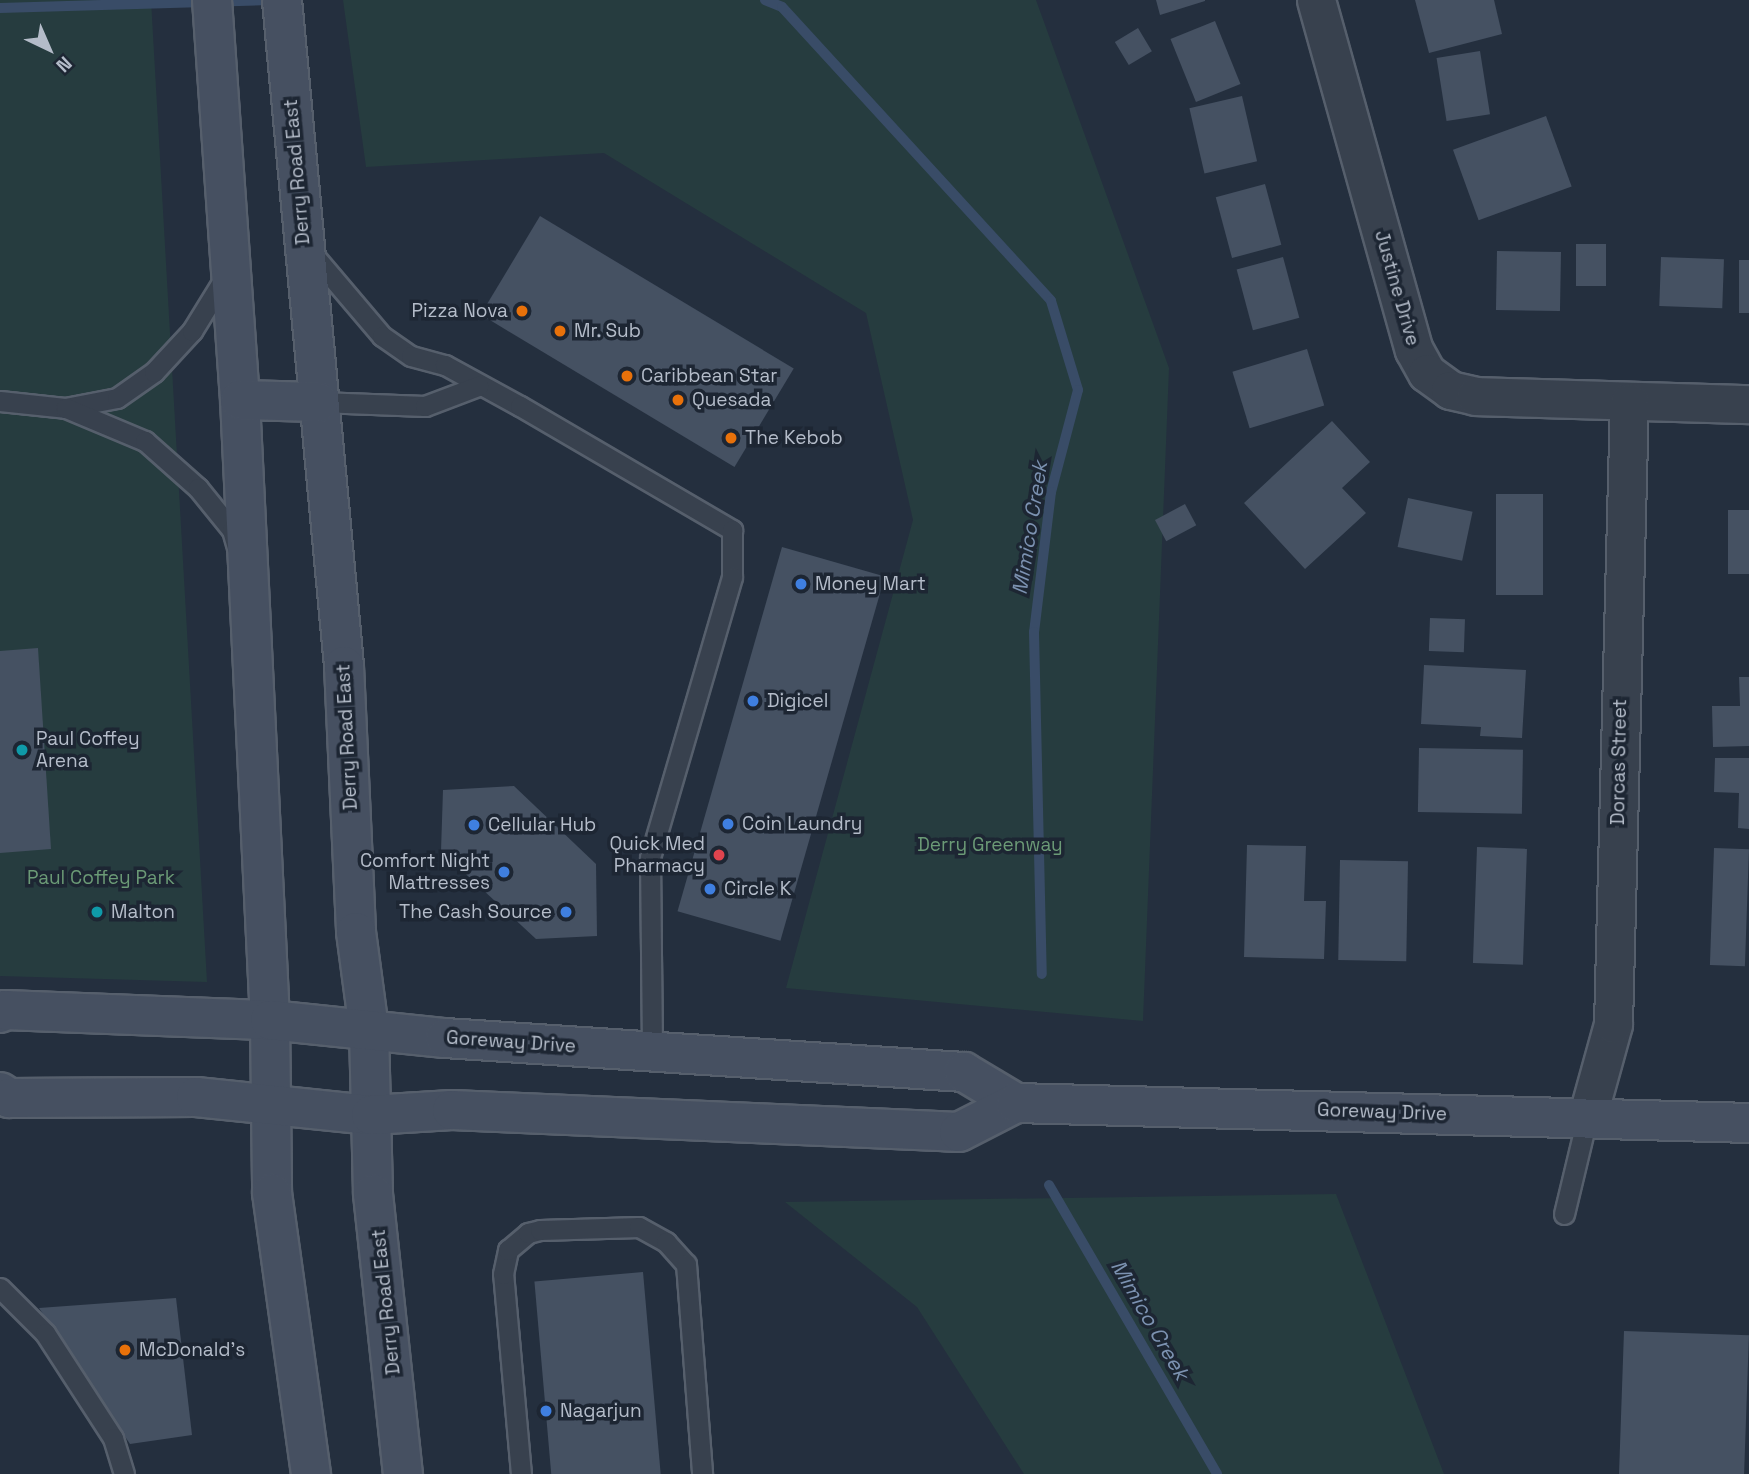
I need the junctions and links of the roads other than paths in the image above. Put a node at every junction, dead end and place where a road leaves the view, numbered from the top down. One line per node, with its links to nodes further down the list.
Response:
1 (212, 0): 5 (main road)
2 (282, 0): 4 (main road, Derry Road East)
3 (1316, 0): 10 (street, Justine Drive)
4 (304, 244): 6 (lane); 9 (main road, Derry Road East)
5 (232, 267): 7 (main road); 12 (lane)
6 (478, 386): 9 (lane); 17 (lane)
7 (240, 400): 9 (main road); 13 (main road)
8 (0, 401): 12 (lane)
9 (320, 402): 16 (main road, Derry Road East)
10 (1629, 402): 11 (street, Justine Drive); 22 (street, Dorcas Street)
11 (1749, 404)
12 (65, 408): 13 (lane)
13 (247, 575): 15 (main road)
14 (0, 1013): 15 (main road, Goreway Drive)
15 (270, 1020): 16 (main road, Goreway Drive); 20 (main road)
16 (369, 1030): 17 (main road, Goreway Drive); 21 (main road, Derry Road East)
17 (652, 1049): 19 (main road, Goreway Drive)
18 (0, 1092): 20 (main road, Goreway Drive)
19 (1016, 1103): 21 (main road, Goreway Drive); 22 (main road, Goreway Drive)
20 (271, 1108): 21 (main road, Goreway Drive); 27 (main road)
21 (371, 1115): 28 (main road, Derry Road East)
22 (1587, 1118): 23 (main road, Goreway Drive); 24 (lane)
23 (1749, 1123)
24 (1564, 1214)
25 (4, 1299): 26 (lane)
26 (124, 1474)
27 (311, 1474)
28 (403, 1474)
29 (521, 1474): 30 (lane)
30 (702, 1474)

